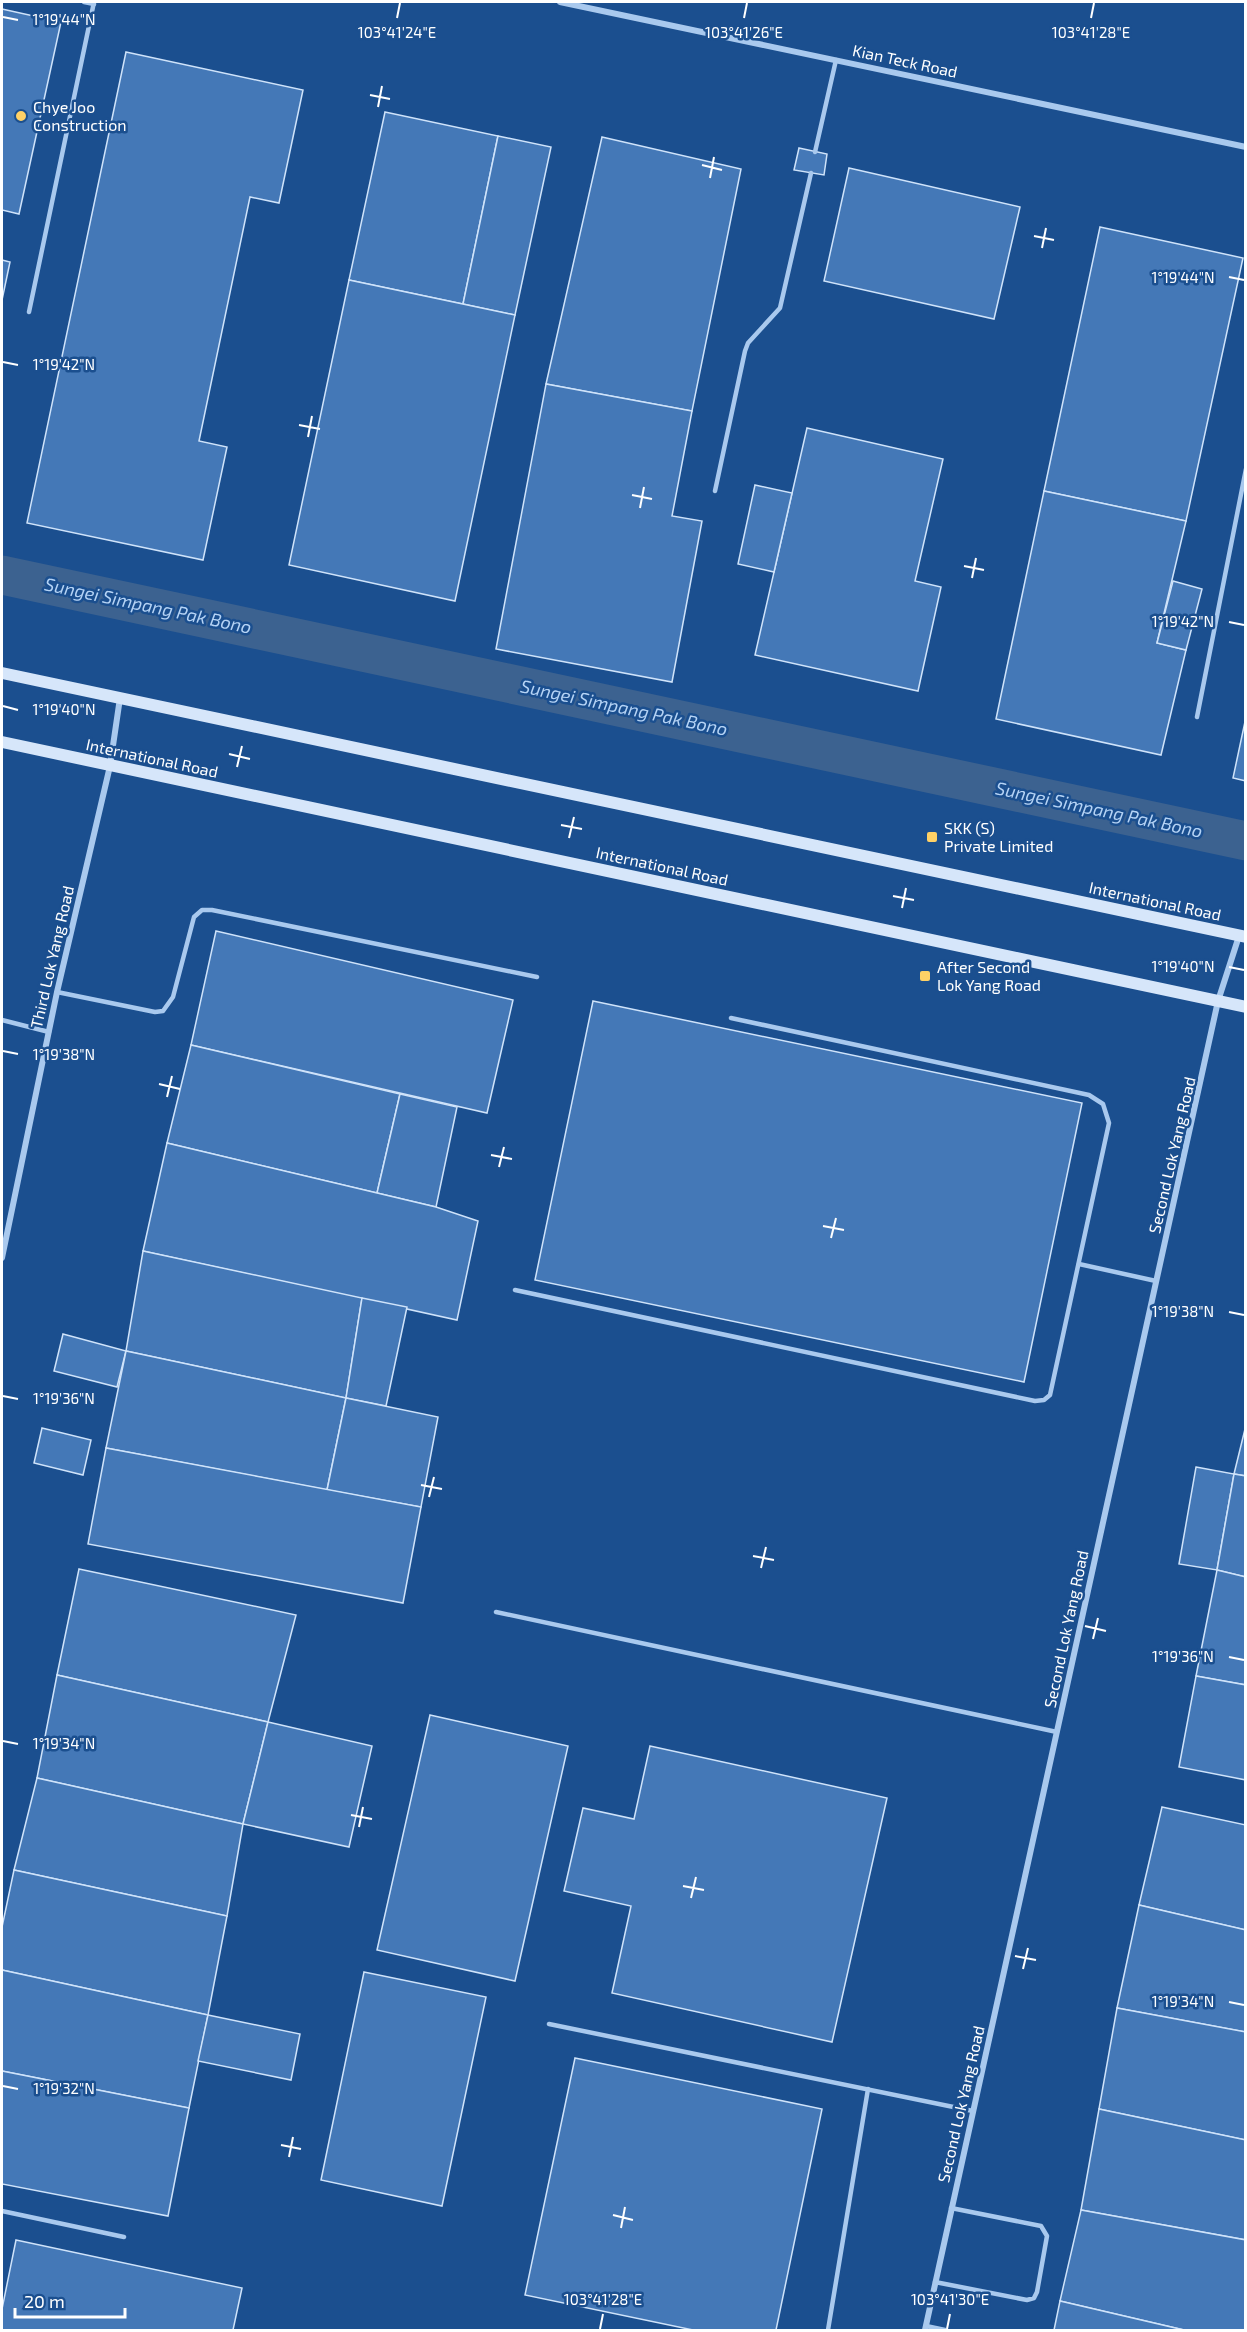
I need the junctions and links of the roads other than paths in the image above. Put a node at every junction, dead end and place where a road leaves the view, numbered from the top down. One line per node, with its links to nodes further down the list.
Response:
1 (84, 2): 3 (lane)
2 (560, 2): 4 (street, Kian Teck Road)
3 (94, 3): 8 (lane)
4 (836, 60): 5 (street, Kian Teck Road); 6 (lane)
5 (1245, 147)
6 (815, 152)
7 (811, 173): 10 (lane)
8 (29, 312)
9 (1245, 470): 13 (lane)
10 (715, 491)
11 (2, 674): 12 (main road, International Road)
12 (120, 698): 15 (street, Third Lok Yang Road); 16 (main road, International Road)
13 (1197, 717)
14 (2, 742): 15 (main road, International Road)
15 (110, 766): 18 (street, Third Lok Yang Road); 19 (main road, International Road)
16 (1242, 936): 19 (street, Second Lok Yang Road)
17 (537, 977): 18 (lane)
18 (57, 992): 23 (street, Third Lok Yang Road)
19 (1218, 1001): 20 (main road, International Road); 26 (street, Second Lok Yang Road)
20 (1245, 1007)
21 (731, 1017): 25 (lane)
22 (2, 1020): 23 (lane)
23 (49, 1032): 24 (street, Third Lok Yang Road)
24 (2, 1258)
25 (1080, 1264): 26 (lane); 27 (lane)
26 (1156, 1281): 29 (street, Second Lok Yang Road)
27 (515, 1290)
28 (496, 1612): 29 (lane)
29 (1057, 1732): 32 (street, Second Lok Yang Road)
30 (549, 2024): 31 (lane)
31 (868, 2089): 32 (lane); 38 (lane)
32 (973, 2110): 33 (street, Second Lok Yang Road)
33 (951, 2208): 36 (street, Second Lok Yang Road); 36 (lane)
34 (2, 2211): 35 (lane)
35 (124, 2237)
36 (935, 2282): 37 (street, Second Lok Yang Road)
37 (925, 2328): 39 (lane)
38 (828, 2331)
39 (945, 2331)

